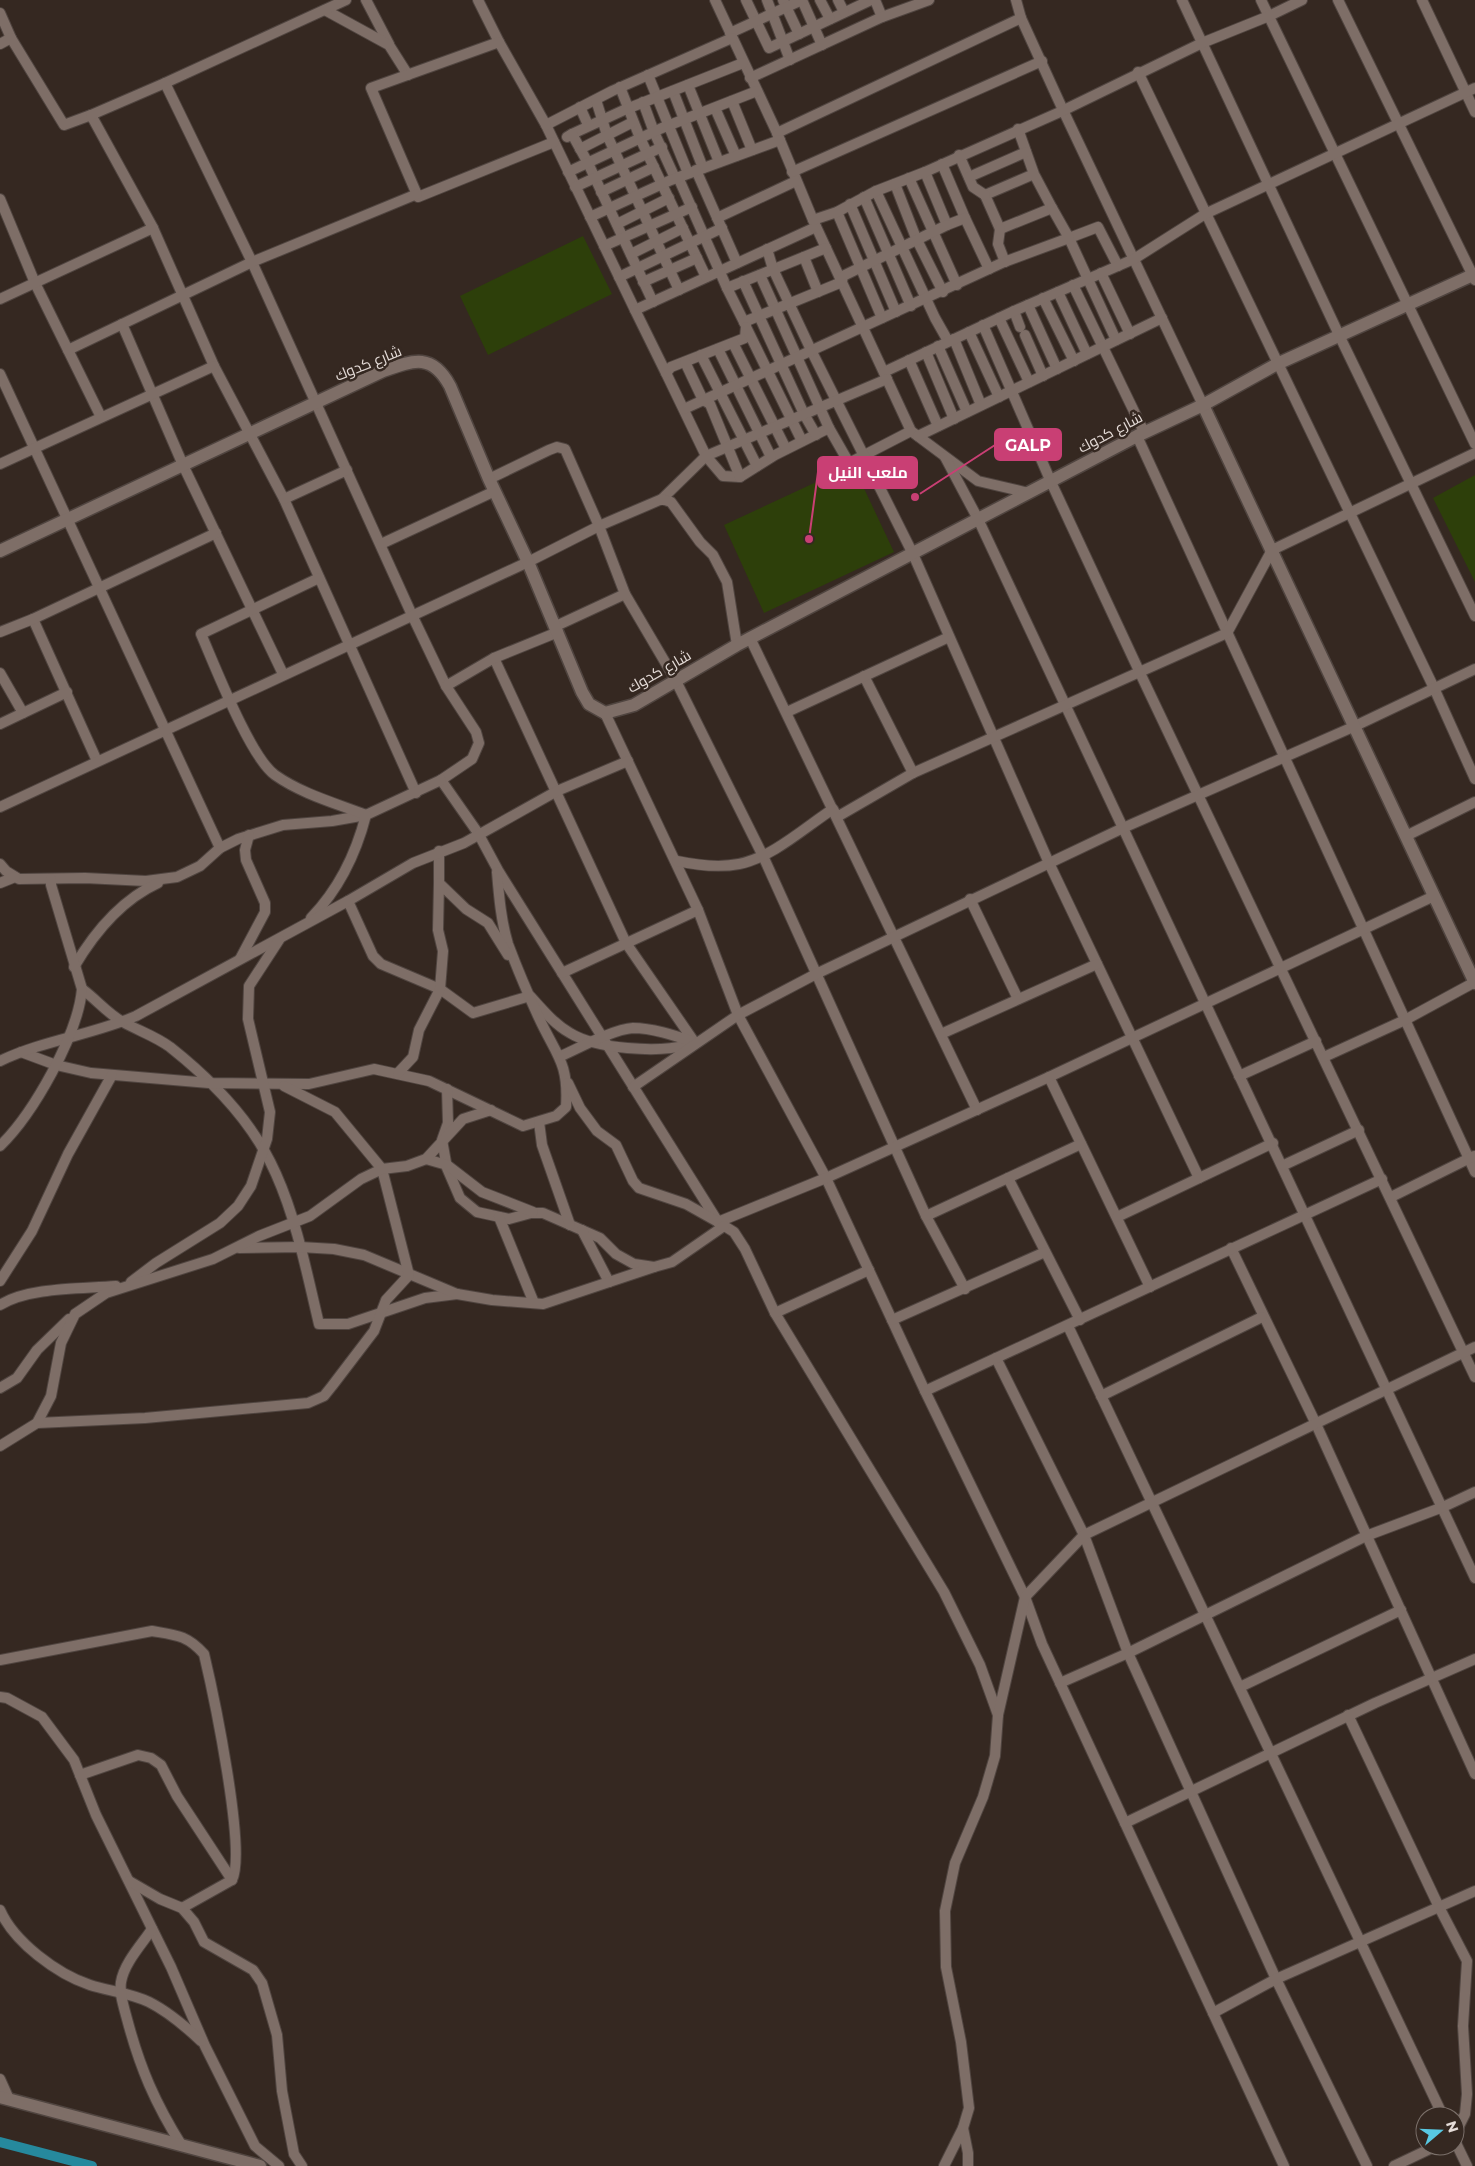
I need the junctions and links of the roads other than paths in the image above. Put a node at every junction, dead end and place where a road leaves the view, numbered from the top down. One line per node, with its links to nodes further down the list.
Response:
1 (346, 0): 22 (street)
2 (366, 0): 39 (street)
3 (478, 0): 36 (street)
4 (746, 0): 30 (street)
5 (766, 0): 25 (street)
6 (802, 0): 20 (street); 31 (street)
7 (820, 0): 29 (street)
8 (838, 0): 24 (street)
9 (871, 0): 19 (street)
10 (875, 0): 27 (street)
11 (929, 0): 21 (street)
12 (1016, 0): 28 (street)
13 (1182, 0): 37 (street)
14 (1261, 0): 26 (street)
15 (1302, 0): 26 (street)
16 (1338, 0): 68 (street)
17 (1422, 0): 51 (street)
18 (719, 1): 33 (street)
19 (858, 3): 24 (street)
20 (785, 4): 25 (street); 32 (street)
21 (905, 5): 27 (street)
22 (326, 10): 39 (street); 48 (street)
23 (0, 12): 34 (street)
24 (844, 12): 29 (street)
25 (773, 14): 30 (street); 35 (street)
26 (1269, 16): 37 (street); 83 (street)
27 (882, 17): 40 (street)
28 (1021, 18): 43 (street); 75 (street)
29 (830, 19): 31 (street)
30 (756, 21): 33 (street); 35 (street)
31 (813, 27): 32 (street); 40 (street)
32 (799, 34): 35 (street)
33 (731, 35): 42 (street); 46 (street)
34 (11, 38): 38 (street); 64 (street)
35 (784, 41): 41 (street)
36 (499, 42): 45 (street); 69 (street)
37 (1202, 43): 44 (street); 102 (street)
38 (0, 44)
39 (389, 45): 45 (street)
40 (822, 45): 41 (street)
41 (790, 60): 47 (street)
42 (743, 62): 47 (street); 49 (street)
43 (1042, 62): 61 (street); 96 (street)
44 (1138, 72): 61 (street); 120 (street)
45 (408, 75): 107 (street)
46 (648, 75): 50 (street); 54 (street)
47 (750, 78): 53 (street)
48 (165, 83): 64 (street); 150 (street)
49 (688, 85): 52 (street); 63 (street)
50 (620, 87): 55 (street); 59 (street)
51 (1470, 90): 62 (street); 68 (street)
52 (673, 91): 54 (street); 65 (street)
53 (757, 91): 56 (street); 75 (street)
54 (657, 96): 57 (street); 71 (street)
55 (596, 100): 58 (street); 66 (street)
56 (732, 101): 60 (street); 80 (street)
57 (643, 102): 59 (street); 73 (street)
58 (580, 107): 69 (street); 70 (street)
59 (628, 108): 66 (street); 67 (street)
60 (715, 108): 63 (street); 85 (street)
61 (1063, 110): 72 (street); 148 (street)
62 (1475, 112)
63 (699, 114): 65 (street); 88 (street)
64 (91, 115): 128 (street)
65 (684, 120): 71 (street); 94 (street)
66 (602, 121): 70 (street); 74 (street)
67 (634, 122): 74 (street); 76 (street)
68 (1399, 122): 83 (street); 163 (street)
69 (546, 124): 77 (street)
70 (588, 125): 79 (street)
71 (669, 126): 73 (street); 94 (street)
72 (1018, 129): 82 (street); 86 (street)
73 (654, 132): 76 (street); 78 (street)
74 (607, 135): 79 (street); 81 (street)
75 (779, 137): 80 (street); 96 (street)
76 (640, 138): 81 (street); 84 (street)
77 (554, 142): 92 (street); 107 (street)
78 (662, 148): 84 (street); 94 (street)
79 (580, 149): 87 (street)
80 (752, 150): 85 (street)
81 (614, 151): 87 (street); 90 (street)
82 (1026, 152): 95 (street); 97 (street)
83 (1335, 152): 102 (street); 185 (street)
84 (647, 154): 90 (street); 91 (street)
85 (736, 156): 88 (street)
86 (959, 156): 89 (street); 97 (street)
87 (588, 162): 92 (street); 98 (street)
88 (719, 162): 94 (street)
89 (942, 164): 93 (street); 123 (street)
90 (621, 166): 98 (street); 100 (street)
91 (654, 166): 100 (street); 101 (street)
92 (568, 172): 104 (street)
93 (925, 172): 99 (street); 126 (street)
94 (688, 173): 101 (street); 114 (street); 122 (street)
95 (1034, 174): 109 (street); 116 (street)
96 (794, 177): 122 (street); 124 (street)
97 (969, 177): 109 (street)
98 (595, 178): 104 (street); 106 (street)
99 (909, 178): 103 (street); 132 (street)
100 (627, 180): 106 (street); 108 (street)
101 (662, 183): 108 (street); 112 (street)
102 (1269, 183): 120 (street); 200 (street)
103 (896, 184): 105 (street); 136 (street)
104 (576, 187): 121 (street)
105 (876, 191): 110 (street); 140 (street)
106 (601, 192): 115 (street)
107 (417, 194): 150 (street)
108 (635, 195): 115 (street); 117 (street)
109 (985, 196): 131 (street)
110 (864, 197): 113 (street); 143 (street)
111 (0, 198): 169 (street)
112 (669, 198): 117 (street); 119 (street)
113 (850, 204): 118 (street); 149 (street)
114 (692, 207): 119 (street); 133 (street)
115 (609, 208): 121 (street); 125 (street)
116 (1052, 208): 131 (street); 135 (street)
117 (642, 211): 125 (street); 127 (street)
118 (837, 212): 124 (street); 154 (street)
119 (676, 213): 127 (street); 129 (street)
120 (1205, 214): 148 (street); 217 (street)
121 (590, 217): 139 (street)
122 (717, 218): 130 (street)
123 (965, 218): 126 (street); 157 (street)
124 (815, 223): 141 (street); 142 (street)
125 (617, 224): 134 (street)
126 (947, 225): 132 (street)
127 (649, 226): 134 (street); 137 (street)
128 (153, 228): 169 (street); 177 (street)
129 (683, 228): 137 (street); 138 (street)
130 (722, 228): 133 (street); 152 (street)
131 (1000, 229): 151 (street)
132 (933, 232): 136 (street); 170 (street)
133 (705, 236): 138 (street); 159 (street)
134 (624, 238): 139 (street); 144 (street)
135 (1069, 238): 151 (street); 153 (street); 165 (street)
136 (917, 239): 140 (street); 175 (street)
137 (656, 241): 144 (street); 145 (street)
138 (690, 243): 145 (street); 147 (street)
139 (604, 246): 162 (street)
140 (902, 247): 143 (street); 180 (street)
141 (826, 248): 146 (street); 168 (street)
142 (767, 249): 152 (street); 156 (street)
143 (888, 253): 149 (street); 184 (street)
144 (632, 254): 155 (street)
145 (663, 256): 155 (street); 158 (street)
146 (804, 257): 156 (street); 174 (street)
147 (697, 258): 158 (street); 164 (street)
148 (1134, 259): 153 (street); 193 (street)
149 (874, 260): 154 (street); 189 (street)
150 (252, 262): 177 (street); 234 (street)
151 (1005, 262): 157 (street)
152 (737, 263): 159 (street)
153 (1118, 266): 160 (street)
154 (860, 267): 168 (street); 191 (street)
155 (637, 268): 162 (street); 166 (street)
156 (773, 269): 161 (street); 182 (street)
157 (989, 269): 170 (street)
158 (671, 271): 166 (street); 173 (street)
159 (720, 271): 164 (street); 172 (street)
160 (1100, 273): 165 (street); 199 (street)
161 (760, 275): 167 (street); 186 (street)
162 (619, 276): 187 (street)
163 (1474, 276): 185 (street, شارع كدوك)
164 (706, 277): 173 (street)
165 (1086, 280): 171 (street); 202 (street)
166 (643, 282): 181 (street)
167 (744, 282): 172 (street); 190 (street)
168 (842, 282): 174 (street); 197 (street)
169 (35, 283): 179 (street); 207 (street)
170 (957, 285): 175 (street)
171 (1073, 286): 176 (street); 205 (street)
172 (726, 288): 195 (street)
173 (679, 290): 181 (street)
174 (818, 292): 182 (street)
175 (942, 292): 180 (street)
176 (1058, 292): 178 (street); 210 (street)
177 (181, 296): 194 (street); 218 (street)
178 (1043, 298): 183 (street); 214 (street)
179 (0, 299)
180 (926, 299): 184 (street); 201 (street)
181 (653, 302): 187 (street)
182 (789, 304): 186 (street); 208 (street)
183 (1028, 305): 188 (street); 219 (street)
184 (910, 306): 189 (street)
185 (1408, 306): 200 (street, شارع كدوك); 254 (street)
186 (775, 309): 190 (street); 212 (street)
187 (635, 310): 221 (street)
188 (1014, 311): 192 (street); 224 (street)
189 (896, 312): 191 (street)
190 (758, 316): 195 (street); 216 (street)
191 (882, 318): 197 (street)
192 (999, 318): 196 (street); 226 (street)
193 (1162, 318): 199 (street); 236 (street)
194 (122, 324): 207 (street); 230 (street)
195 (745, 324): 203 (street); 220 (street)
196 (983, 325): 198 (street); 229 (street)
197 (862, 326): 208 (street); 223 (street)
198 (969, 332): 201 (street); 231 (street)
199 (1130, 334): 202 (street)
200 (1340, 337): 217 (street, شارع كدوك); 270 (street)
201 (951, 340): 204 (street); 235 (street)
202 (1116, 340): 205 (street)
203 (733, 343): 206 (street); 225 (street)
204 (938, 346): 209 (street); 239 (street)
205 (1102, 347): 210 (street); 250 (street)
206 (718, 349): 211 (street); 227 (street)
207 (68, 350): 241 (street)
208 (811, 350): 212 (street); 233 (street)
209 (926, 352): 213 (street); 242 (street)
210 (1087, 354): 214 (street)
211 (702, 355): 215 (street); 228 (street)
212 (796, 356): 216 (street); 237 (street)
213 (910, 360): 223 (street); 244 (street)
214 (1074, 361): 219 (street)
215 (685, 362): 221 (street); 232 (street)
216 (781, 364): 220 (street); 240 (street)
217 (1277, 364): 236 (street, شارع كدوك); 275 (street)
218 (214, 366): 230 (street); 248 (street)
219 (1057, 369): 224 (street)
220 (767, 370): 225 (street); 243 (street)
221 (666, 373): 238 (street)
222 (0, 374): 256 (street)
223 (886, 375): 233 (street); 247 (street)
224 (1042, 376): 226 (street)
225 (750, 378): 227 (street); 245 (street)
226 (1029, 382): 229 (street)
227 (734, 386): 228 (street); 249 (street)
228 (721, 391): 232 (street); 252 (street)
229 (1011, 391): 231 (street); 269 (street)
230 (153, 393): 241 (street); 264 (street)
231 (998, 397): 235 (street)
232 (703, 400): 238 (street); 255 (street)
233 (836, 401): 237 (street); 260 (street)
234 (316, 402): 248 (street, شارع كدوك); 266 (street); 268 (street, شارع كدوك)
235 (982, 405): 239 (street)
236 (1203, 405): 250 (street, شارع كدوك); 281 (street)
237 (820, 407): 240 (street); 246 (street)
238 (684, 409): 259 (street)
239 (967, 412): 242 (street)
240 (804, 414): 243 (street); 251 (street)
241 (101, 417): 256 (street)
242 (954, 419): 244 (street)
243 (791, 420): 245 (street); 253 (street)
244 (938, 426): 247 (street)
245 (775, 427): 249 (street); 257 (street)
246 (829, 428): 251 (street); 260 (street)
247 (914, 433): 260 (street); 261 (street)
248 (248, 434): 264 (street, شارع كدوك); 273 (street)
249 (758, 434): 252 (street); 262 (street)
250 (1140, 434): 269 (street, شارع كدوك); 294 (street)
251 (816, 435): 253 (street)
252 (743, 440): 255 (street); 265 (street)
253 (802, 442): 257 (street)
254 (1475, 444)
255 (727, 447): 259 (street); 267 (street)
256 (34, 448): 263 (street); 276 (street)
257 (786, 449): 262 (street)
258 (1475, 453): 270 (street)
259 (706, 456): 267 (street); 274 (street)
260 (863, 456): 283 (street)
261 (946, 457): 272 (street); 277 (street)
262 (771, 458): 265 (street)
263 (0, 464)
264 (183, 465): 276 (street, شارع كدوك); 279 (street)
265 (757, 466): 267 (street)
266 (347, 470): 273 (street); 280 (street)
267 (740, 477)
268 (489, 479): 271 (street, شارع كدوك); 278 (street)
269 (1051, 482): 272 (street, شارع كدوك); 302 (street)
270 (1411, 483): 275 (street); 290 (street)
271 (495, 491): 280 (street); 284 (street, شارع كدوك)
272 (1028, 493): 277 (street, شارع كدوك)
273 (284, 499): 285 (street)
274 (662, 499): 278 (street); 298 (street)
275 (1349, 514): 281 (street); 307 (street)
276 (68, 519): 282 (street, شارع كدوك); 286 (street)
277 (978, 519): 283 (street, شارع كدوك); 310 (street)
278 (599, 526): 284 (street); 287 (street)
279 (216, 533): 286 (street); 288 (street)
280 (381, 544): 289 (street)
281 (1272, 550): 294 (street); 315 (street)
282 (0, 551)
283 (913, 554): 295 (street); 296 (street, شارع كدوك)
284 (528, 562): 289 (street); 292 (street, شارع كدوك)
285 (319, 578): 288 (street); 297 (street)
286 (99, 587): 291 (street); 316 (street)
287 (625, 594): 292 (street); 305 (street)
288 (253, 609): 303 (street); 309 (street)
289 (412, 615): 297 (street); 306 (street)
290 (1475, 616)
291 (34, 619): 293 (street); 308 (street)
292 (557, 629): 299 (street); 313 (street, شارع كدوك)
293 (0, 632)
294 (1227, 634): 302 (street); 318 (street)
295 (949, 637): 304 (street); 317 (street)
296 (750, 638): 298 (street, شارع كدوك); 311 (street)
297 (350, 644): 303 (street); 325 (street)
298 (737, 645): 305 (street, شارع كدوك)
299 (494, 658): 306 (street); 324 (street)
300 (1475, 669): 307 (street)
301 (0, 673): 312 (street)
302 (1140, 673): 310 (street); 326 (street)
303 (283, 674): 309 (street)
304 (864, 676): 311 (street); 321 (street)
305 (675, 679): 313 (street, شارع كدوك); 337 (street)
306 (446, 686): 323 (street)
307 (1434, 688): 315 (street); 322 (street)
308 (67, 692): 312 (street); 319 (street)
309 (230, 700): 316 (street); 330 (street)
310 (1065, 706): 317 (street); 331 (street)
311 (786, 712): 329 (street)
312 (23, 713): 314 (street)
313 (605, 714): 320 (street)
314 (0, 724)
315 (1354, 727): 318 (street); 334 (street)
316 (166, 730): 319 (street); 335 (street)
317 (993, 738): 321 (street); 339 (street)
318 (1285, 757): 326 (street); 352 (street)
319 (97, 761): 328 (street)
320 (628, 761): 324 (street); 338 (street)
321 (913, 773): 329 (street)
322 (1475, 779)
323 (441, 780): 325 (street); 332 (street)
324 (557, 792): 332 (street); 355 (street)
325 (416, 793): 330 (street)
326 (1198, 796): 331 (street); 359 (street)
327 (1475, 802): 334 (street)
328 (0, 807)
329 (833, 809): 337 (street); 354 (street)
330 (366, 815): 333 (street); 351 (street)
331 (1122, 828): 339 (street); 368 (street)
332 (478, 833): 336 (street); 341 (street)
333 (249, 836): 335 (street); 356 (street)
334 (1406, 836): 347 (street)
335 (220, 848): 343 (street)
336 (439, 851): 345 (street); 349 (street)
337 (762, 856): 338 (street); 361 (street)
338 (677, 862): 350 (street)
339 (1049, 863): 348 (street); 357 (street)
340 (0, 864): 342 (street)
341 (496, 868): 360 (street); 362 (street)
342 (15, 877): 344 (street); 346 (street)
343 (177, 877): 344 (street); 358 (street)
344 (51, 879): 358 (street)
345 (439, 882): 362 (street); 365 (street)
346 (0, 883)
347 (1434, 896): 352 (street); 363 (street)
348 (970, 899): 354 (street); 367 (street)
349 (348, 901): 351 (street); 365 (street)
350 (698, 910): 355 (street); 369 (street)
351 (302, 926): 353 (street)
352 (1364, 931): 359 (street); 370 (street)
353 (281, 937): 356 (street); 388 (street)
354 (895, 937): 361 (street); 372 (street)
355 (626, 943): 360 (street); 377 (street)
356 (240, 960): 371 (street)
357 (1097, 964): 367 (street); 374 (street)
358 (74, 967): 364 (street)
359 (1281, 968): 368 (street); 376 (street)
360 (562, 973): 375 (street)
361 (816, 974): 369 (street); 401 (street)
362 (521, 975): 366 (street)
363 (1475, 982): 370 (street)
364 (82, 989): 371 (street); 373 (street)
365 (440, 989): 366 (street); 383 (street)
366 (530, 996): 375 (street); 379 (street)
367 (1018, 999): 372 (street)
368 (1206, 1004): 374 (street); 385 (street)
369 (738, 1015): 377 (street); 409 (street)
370 (1405, 1020): 380 (street); 403 (street)
371 (122, 1022): 373 (street); 387 (street)
372 (941, 1034): 394 (street)
373 (69, 1036): 378 (street); 382 (street)
374 (1132, 1039): 386 (street); 411 (street)
375 (601, 1041): 377 (street); 377 (street); 379 (street); 391 (street)
376 (1316, 1041): 380 (street); 385 (street)
377 (695, 1043): 391 (street)
378 (21, 1052): 381 (street); 382 (street)
379 (560, 1056): 389 (street)
380 (1324, 1057): 396 (street)
381 (0, 1061)
382 (56, 1065): 384 (street); 400 (street)
383 (398, 1073): 390 (street); 392 (street)
384 (112, 1075): 387 (street); 430 (street)
385 (1239, 1076): 398 (street)
386 (1048, 1077): 394 (street); 399 (street)
387 (209, 1082): 388 (street); 402 (street)
388 (264, 1083): 390 (street); 402 (street)
389 (568, 1083): 395 (street); 421 (street)
390 (281, 1084): 407 (street)
391 (633, 1087): 421 (street)
392 (447, 1089): 393 (street); 397 (street)
393 (491, 1110): 395 (street); 397 (street)
394 (976, 1110): 401 (street)
395 (539, 1122): 420 (street)
396 (1359, 1130): 406 (street); 412 (street)
397 (442, 1140): 404 (street); 405 (street)
398 (1273, 1143): 406 (street); 411 (street)
399 (1081, 1144): 410 (street); 418 (street)
400 (0, 1146)
401 (894, 1146): 409 (street); 416 (street)
402 (263, 1150): 419 (street); 432 (street)
403 (1472, 1157): 408 (street); 413 (street)
404 (426, 1159): 405 (street); 407 (street)
405 (447, 1165): 414 (street); 417 (street)
406 (1284, 1165): 415 (street)
407 (382, 1170): 419 (street); 429 (street)
408 (1475, 1172)
409 (826, 1178): 421 (street); 428 (street)
410 (1008, 1178): 416 (street); 426 (street)
411 (1199, 1178): 418 (street)
412 (1382, 1179): 413 (street); 415 (street)
413 (1391, 1198): 446 (street)
414 (537, 1214): 417 (street); 420 (street)
415 (1307, 1214): 425 (street); 450 (street)
416 (926, 1216): 434 (street)
417 (499, 1217): 436 (street)
418 (1117, 1217): 433 (street)
419 (292, 1224): 423 (street); 424 (street)
420 (570, 1224): 422 (street)
421 (721, 1224): 427 (street); 439 (street)
422 (581, 1230): 427 (street); 431 (street)
423 (300, 1247): 424 (street); 429 (street); 438 (street)
424 (236, 1248): 432 (street)
425 (1231, 1248): 433 (street); 441 (street)
426 (1045, 1252): 434 (street); 443 (street)
427 (654, 1267): 431 (street)
428 (869, 1270): 439 (street); 442 (street)
429 (409, 1275): 435 (street); 438 (street)
430 (0, 1281)
431 (609, 1282): 436 (street)
432 (128, 1285): 437 (street); 440 (street)
433 (1150, 1287): 443 (street)
434 (965, 1288): 442 (street)
435 (457, 1294): 436 (street); 438 (street)
436 (534, 1303)
437 (0, 1305)
438 (382, 1313): 453 (street)
439 (775, 1313): 472 (street)
440 (75, 1314): 449 (street); 453 (street)
441 (1262, 1317): 452 (street); 454 (street)
442 (892, 1320): 451 (street)
443 (1080, 1320): 444 (street)
444 (1068, 1326): 447 (street); 452 (street)
445 (1475, 1347): 446 (street)
446 (1465, 1352): 448 (street); 450 (street)
447 (996, 1358): 451 (street); 459 (street)
448 (1475, 1377)
449 (0, 1388)
450 (1389, 1389): 454 (street); 458 (street)
451 (925, 1391): 462 (street)
452 (1101, 1396): 457 (street)
453 (37, 1423): 455 (street)
454 (1316, 1424): 457 (street); 460 (street)
455 (0, 1446)
456 (1475, 1492): 458 (street)
457 (1152, 1501): 459 (street); 464 (street)
458 (1443, 1507): 460 (street); 461 (street)
459 (1084, 1535): 462 (street); 465 (street)
460 (1366, 1536): 463 (street); 464 (street)
461 (1475, 1578)
462 (1024, 1597): 469 (street); 472 (street)
463 (1400, 1610): 468 (street); 470 (street)
464 (1204, 1614): 465 (street); 470 (street)
465 (1128, 1653): 469 (street); 477 (street)
466 (1475, 1659): 468 (street)
467 (0, 1660): 479 (street)
468 (1430, 1678): 473 (street); 475 (street)
469 (1060, 1683): 478 (street)
470 (1240, 1686): 474 (street)
471 (0, 1697): 476 (street)
472 (998, 1715): 496 (street)
473 (1348, 1715): 474 (street); 482 (street)
474 (1272, 1753): 477 (street); 486 (street)
475 (1475, 1774)
476 (80, 1775): 479 (street); 480 (street)
477 (1192, 1793): 478 (street); 488 (street)
478 (1125, 1823): 490 (street)
479 (232, 1880): 483 (street)
480 (128, 1881): 483 (street); 485 (street)
481 (1475, 1891): 482 (street)
482 (1439, 1907): 486 (street); 487 (street)
483 (182, 1908): 501 (street)
484 (0, 1910): 489 (street)
485 (152, 1929): 489 (street); 491 (street)
486 (1362, 1942): 488 (street); 494 (street)
487 (1471, 1959): 495 (street)
488 (1276, 1979): 490 (street); 505 (street)
489 (120, 1993): 491 (street); 497 (street)
490 (1213, 2014): 504 (street)
491 (205, 2046): 500 (street)
492 (0, 2079): 493 (street)
493 (5, 2098): 497 (street)
494 (1438, 2106)
495 (1465, 2114)
496 (963, 2128): 502 (street); 503 (street)
497 (182, 2146): 499 (street)
498 (1415, 2156): 506 (street)
499 (260, 2166)
500 (278, 2166)
501 (302, 2166)
502 (944, 2166)
503 (968, 2166)
504 (1284, 2166)
505 (1368, 2166)
506 (1394, 2166)

